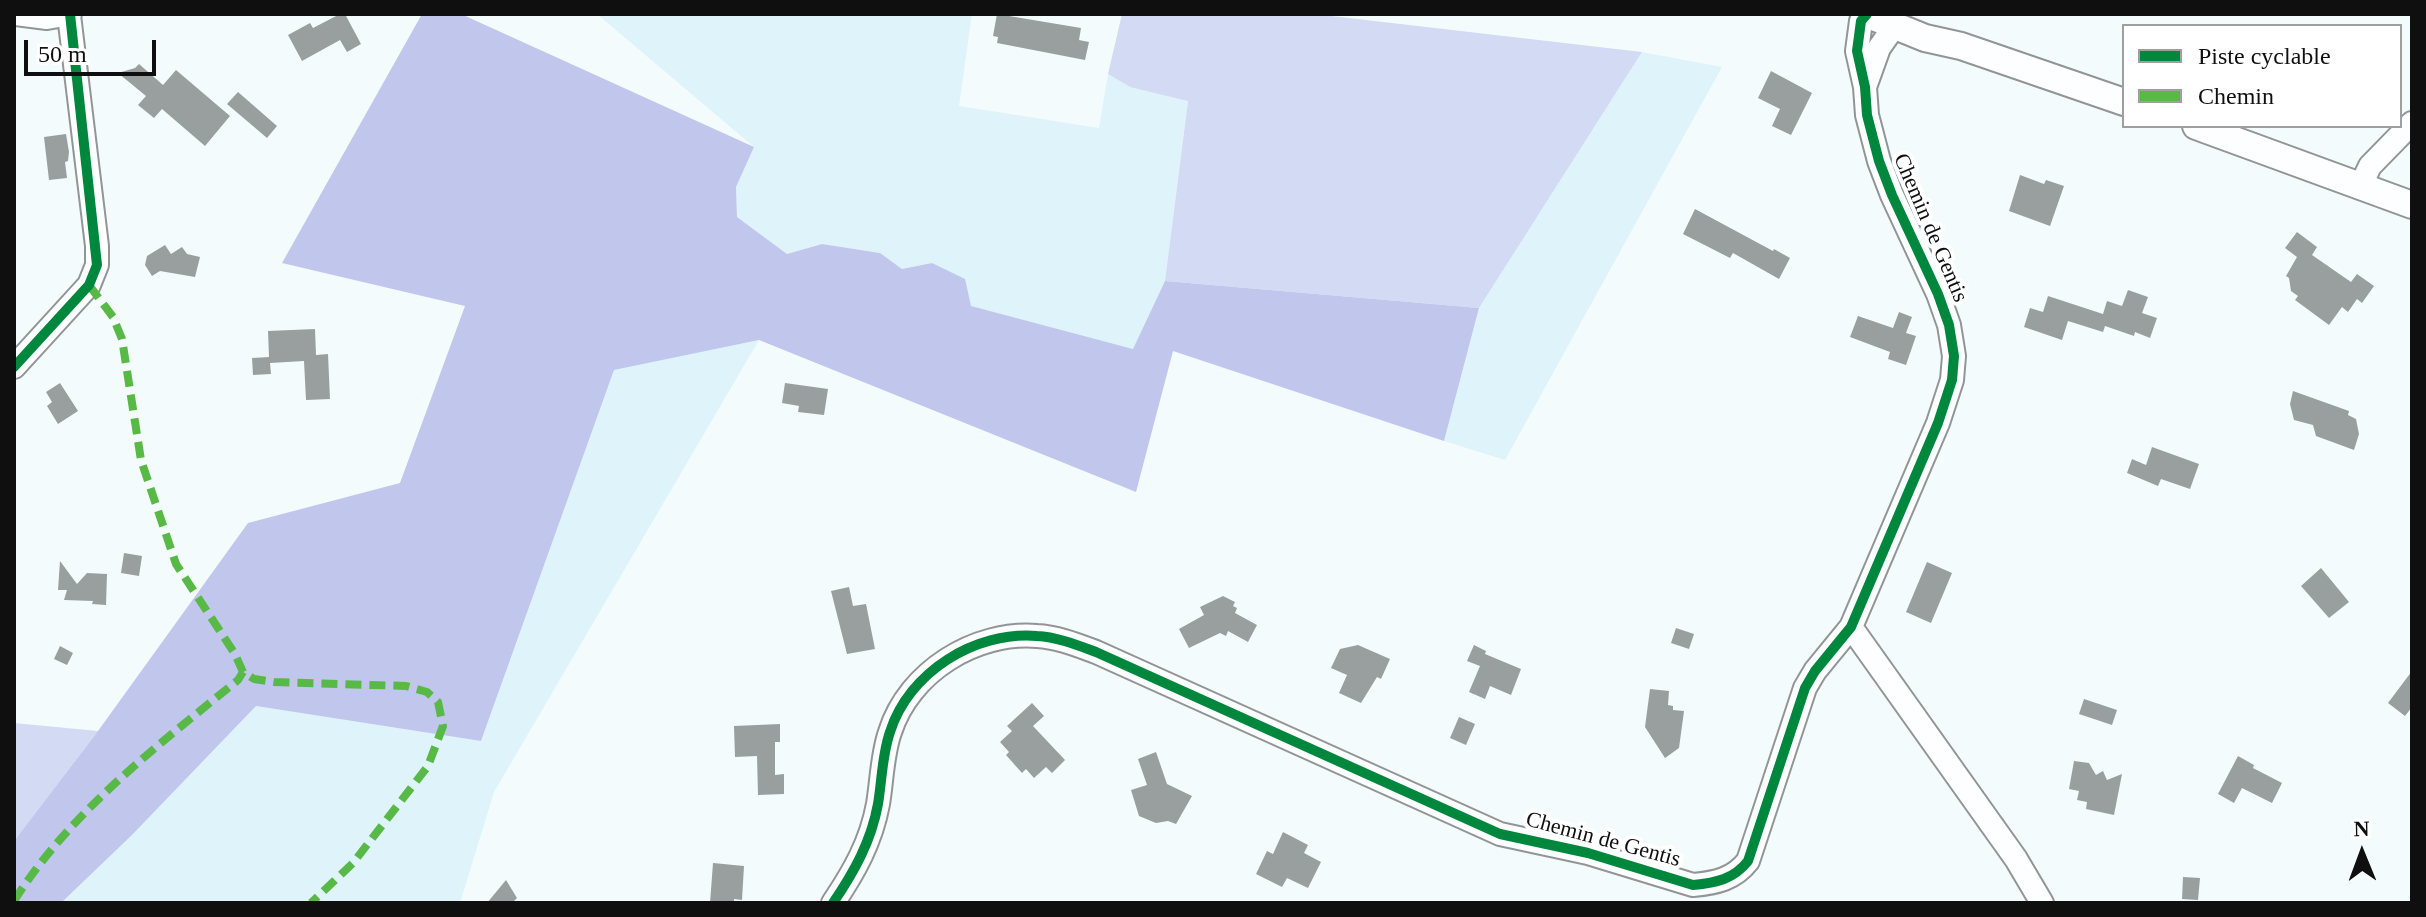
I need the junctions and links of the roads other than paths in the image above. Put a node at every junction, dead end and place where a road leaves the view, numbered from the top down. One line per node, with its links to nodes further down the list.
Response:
1 (16, 14): 2 (street)
2 (69, 14): 11 (street)
3 (1867, 14): 4 (street); 5 (street, Chemin de Gentis)
4 (1893, 18): 5 (street, Chemin de Gentis); 6 (street)
5 (1865, 87): 12 (street, Chemin de Gentis)
6 (2122, 101)
7 (2412, 123): 9 (street)
8 (2202, 128): 9 (street)
9 (2361, 185): 10 (street)
10 (2412, 205)
11 (14, 367)
12 (1851, 627): 13 (street, Chemin de Gentis); 14 (street)
13 (833, 903)
14 (2042, 903)

